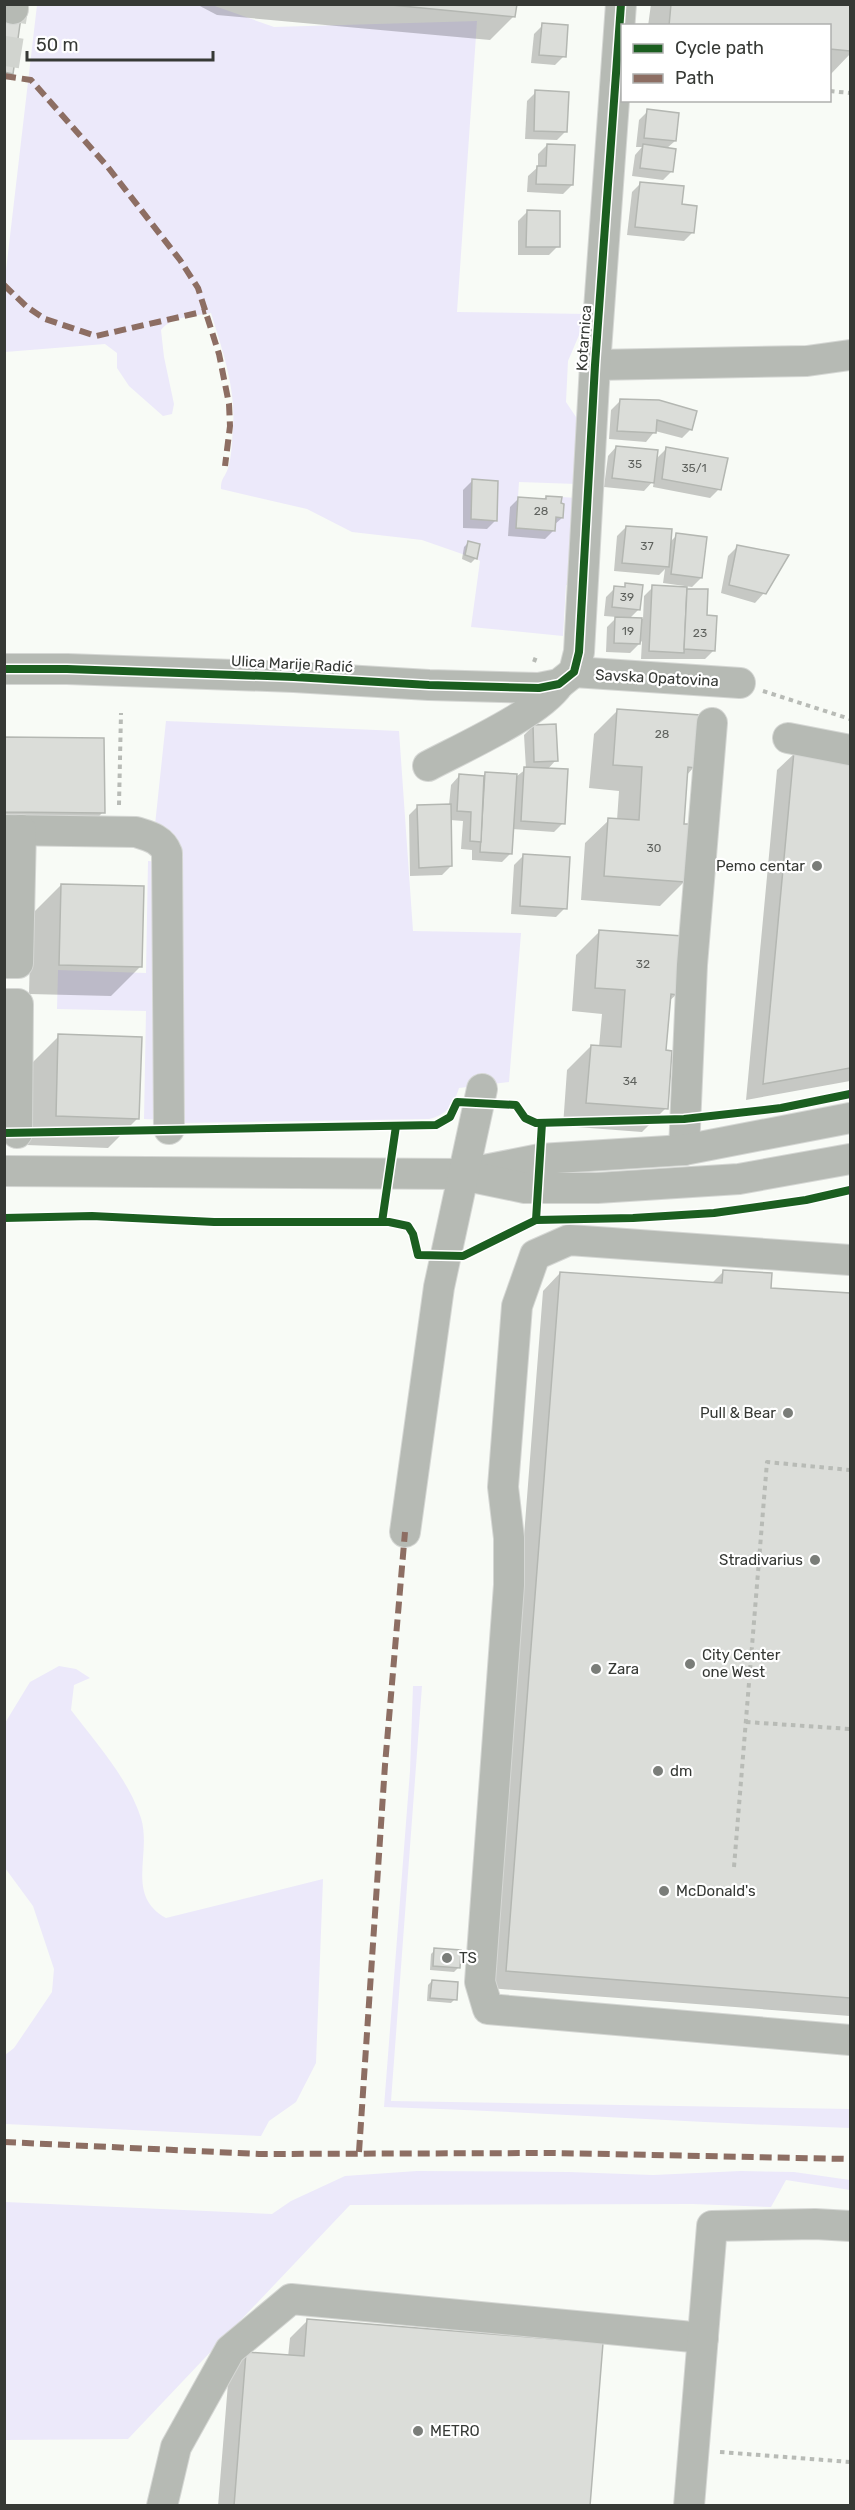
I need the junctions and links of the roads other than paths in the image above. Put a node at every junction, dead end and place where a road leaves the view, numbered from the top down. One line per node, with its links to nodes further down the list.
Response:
1 (621, 4): 3 (street, Kotarnica)
2 (850, 355): 3 (street)
3 (596, 365): 5 (street, Kotarnica)
4 (4, 669): 5 (street, Ulica Marije Radić)
5 (567, 678): 6 (street, Savska Opatovina); 10 (street)
6 (740, 683)
7 (712, 723): 18 (street)
8 (788, 738): 9 (street)
9 (850, 750)
10 (428, 766)
11 (13, 830): 12 (street); 16 (street)
12 (11, 963): 13 (street)
13 (11, 1004): 17 (street)
14 (482, 1089): 21 (street)
15 (850, 1118): 18 (street)
16 (169, 1129)
17 (17, 1133)
18 (684, 1150): 21 (street)
19 (850, 1160): 21 (street)
20 (4, 1171): 21 (street)
21 (464, 1174): 23 (street)
22 (850, 1260): 24 (street)
23 (405, 1532)
24 (850, 2040)
25 (850, 2226): 26 (street)
26 (703, 2338): 27 (street); 28 (street)
27 (162, 2505)
28 (689, 2505)

